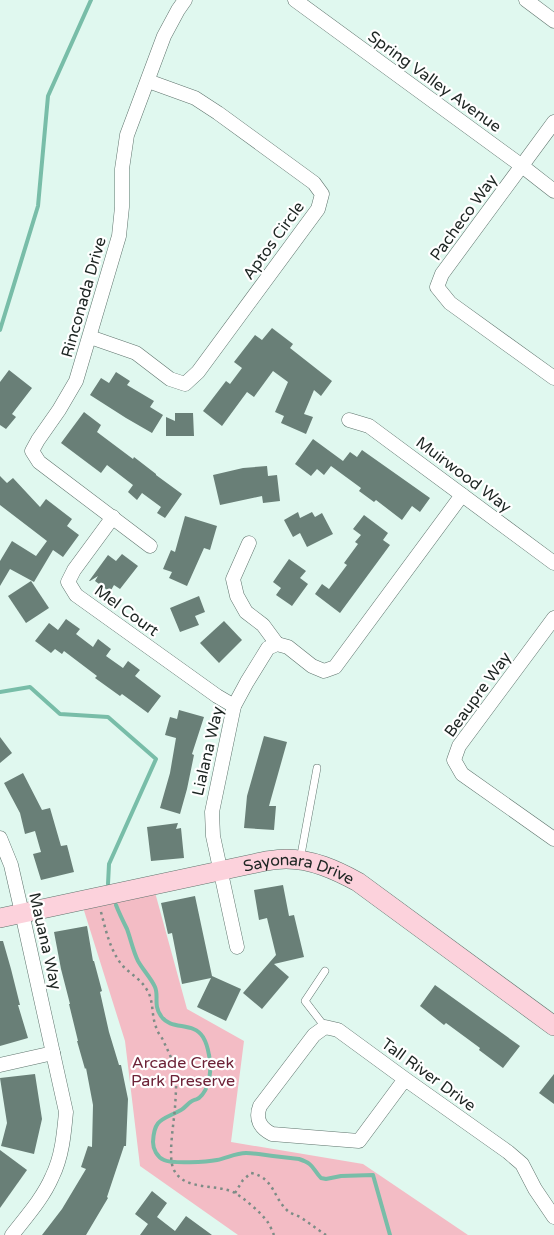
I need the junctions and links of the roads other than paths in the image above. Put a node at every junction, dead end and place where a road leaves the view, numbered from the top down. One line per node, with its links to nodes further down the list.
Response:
1 (185, 0): 5 (street, Rinconada Drive)
2 (295, 0): 7 (street, Spring Valley Avenue)
3 (526, 0): 4 (street)
4 (554, 21)
5 (148, 81): 9 (street, Rinconada Drive); 9 (street, Aptos Circle)
6 (554, 122): 7 (street, Pacheco Way)
7 (522, 166): 8 (street, Spring Valley Avenue); 10 (street, Pacheco Way)
8 (554, 191)
9 (90, 337): 13 (street, Rinconada Drive)
10 (554, 378)
11 (349, 420): 12 (street, Muirwood Way)
12 (462, 495): 16 (street, Muirwood Way); 18 (street)
13 (113, 517): 15 (street, Rinconada Drive); 19 (street, Mel Court)
14 (249, 543): 18 (street)
15 (150, 546)
16 (554, 563)
17 (554, 618): 22 (street, Beaupre Way)
18 (277, 644): 19 (street, Lialana Way)
19 (234, 706): 24 (street, Lialana Way)
20 (317, 768): 23 (lane)
21 (0, 838): 25 (street, Mauana Way)
22 (554, 839)
23 (300, 861): 24 (street, Sayonara Drive); 29 (street, Sayonara Drive)
24 (220, 870): 25 (street, Sayonara Drive); 27 (street, Lialana Way)
25 (22, 912): 26 (street, Sayonara Drive); 31 (street, Mauana Way)
26 (0, 918)
27 (237, 947)
28 (325, 971): 30 (lane)
29 (554, 1026)
30 (325, 1027): 33 (street, Tall River Drive); 33 (street)
31 (53, 1053): 32 (street); 35 (street, Mauana Way)
32 (0, 1066)
33 (405, 1079): 34 (street, Tall River Drive)
34 (554, 1217)
35 (12, 1235)

